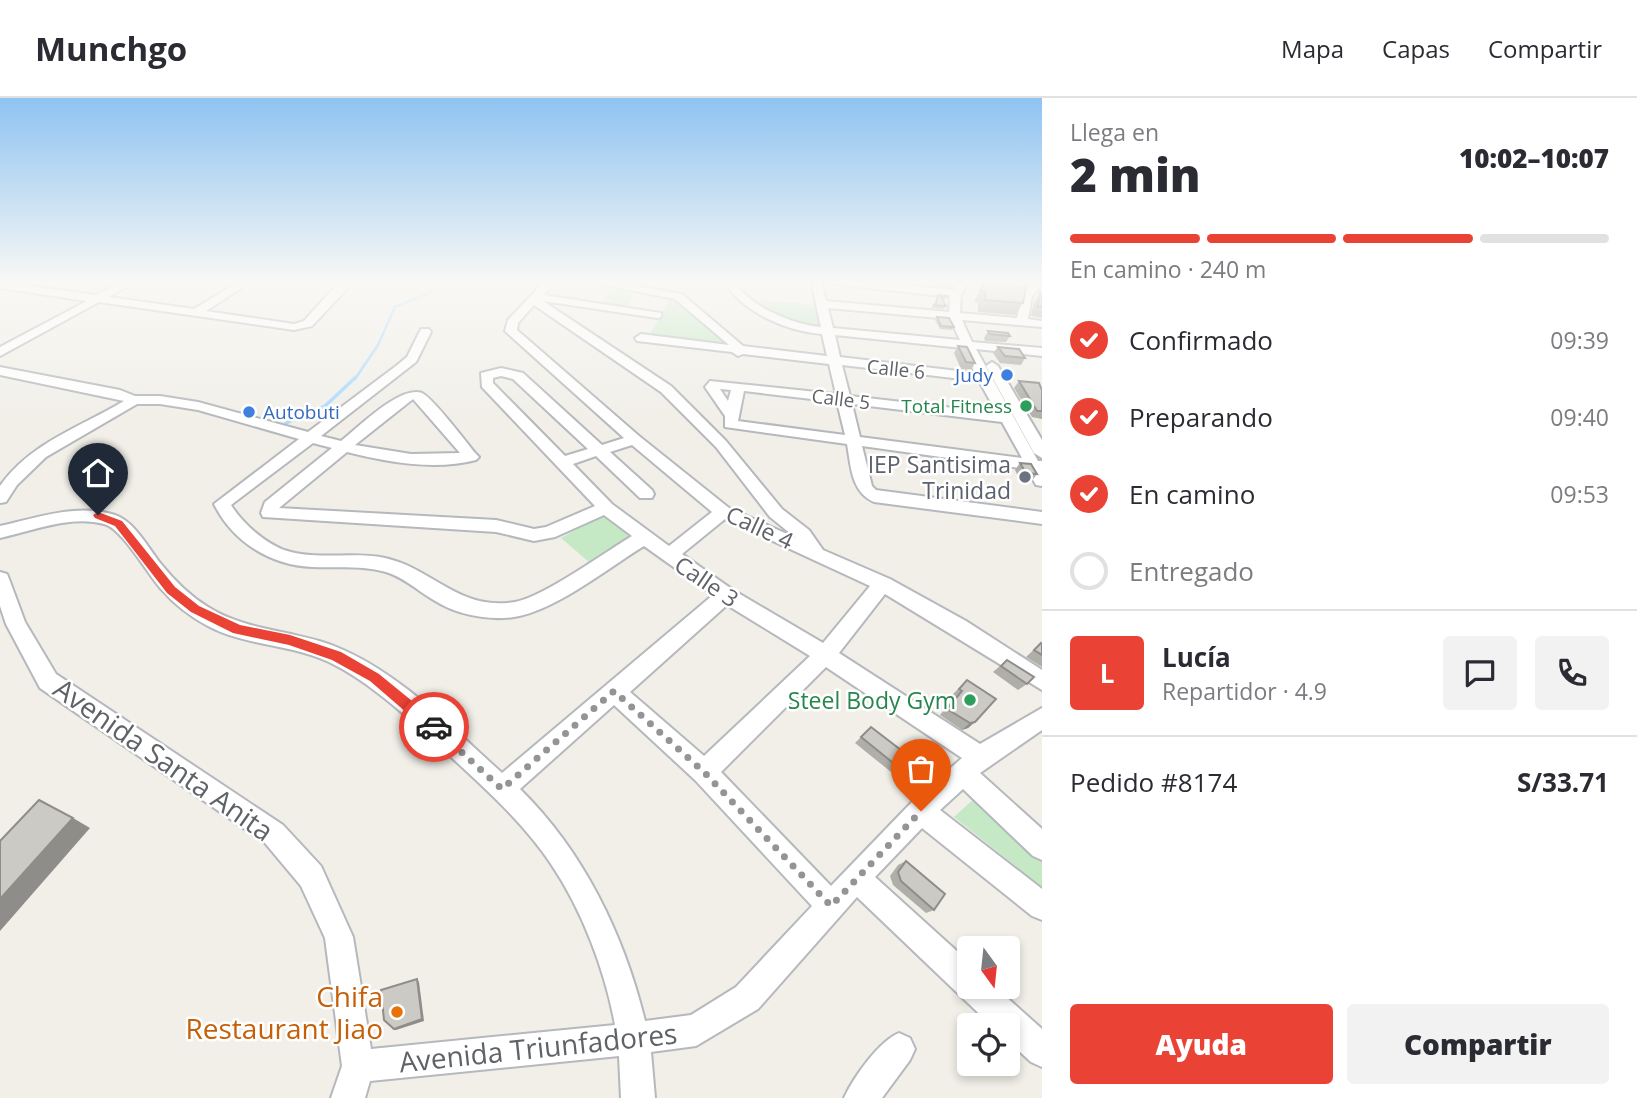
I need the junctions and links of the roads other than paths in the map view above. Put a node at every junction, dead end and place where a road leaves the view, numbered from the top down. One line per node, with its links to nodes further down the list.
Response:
1 (45, 328): 14 (street)
2 (511, 328): 33 (street, Calle 4)
3 (576, 328): 18 (street)
4 (625, 328): 12 (street, Calle 6)
5 (649, 328): 12 (street)
6 (716, 328): 15 (street)
7 (802, 328): 10 (street)
8 (828, 328): 10 (street)
9 (965, 328): 13 (street)
10 (829, 331): 13 (street); 17 (street)
11 (425, 332): 32 (street)
12 (645, 333): 15 (street, Calle 6); 18 (street)
13 (973, 345): 16 (street); 21 (street); 22 (street)
14 (0, 352)
15 (738, 352): 17 (street, Calle 6)
16 (1042, 352)
17 (836, 362): 21 (street, Calle 6); 26 (street)
18 (626, 363): 49 (street)
19 (0, 371): 20 (street)
20 (16, 374): 24 (street); 27 (street)
21 (984, 378): 28 (street)
22 (1000, 380): 23 (street); 29 (street)
23 (1021, 382)
24 (0, 383)
25 (738, 387): 26 (street, Calle 5); 30 (street); 30 (street, Calle 5)
26 (844, 399): 28 (street, Calle 5); 34 (street)
27 (133, 400): 32 (street); 43 (street)
28 (1005, 418): 38 (street)
29 (1023, 419): 31 (street); 38 (street)
30 (731, 420): 34 (street)
31 (1042, 422)
32 (311, 437): 35 (street); 48 (street)
33 (634, 439): 36 (street); 45 (street, Calle 4)
34 (853, 442): 38 (street); 46 (street)
35 (344, 447): 37 (street); 37 (street); 44 (street)
36 (599, 451): 39 (street); 39 (street, Calle 3); 42 (street)
37 (368, 455): 40 (street)
38 (1039, 462): 41 (street)
39 (561, 463): 44 (street, Calle 3)
40 (474, 468)
41 (1042, 481)
42 (646, 494)
43 (0, 498)
44 (606, 508): 48 (street, Calle 3)
45 (723, 512): 49 (street, Calle 4); 50 (street)
46 (1042, 518)
47 (0, 532): 60 (street)
48 (644, 537): 50 (street, Calle 3)
49 (816, 554): 52 (street, Calle 4)
50 (669, 555): 53 (street, Calle 3)
51 (0, 579): 71 (street, Avenida Santa Anita)
52 (883, 584): 54 (street); 55 (street, Calle 4)
53 (726, 595): 54 (street, Calle 3); 56 (street)
54 (825, 655): 58 (street, Calle 3); 59 (street)
55 (1042, 681)
56 (614, 691): 59 (street); 60 (street)
57 (1039, 723): 58 (street, Avenida Triunfadores)
58 (971, 765): 61 (street, Avenida Triunfadores); 62 (street, Calle 3)
59 (704, 772): 64 (street)
60 (502, 789): 68 (street)
61 (921, 811): 63 (street, Avenida Triunfadores); 65 (street)
62 (1042, 847)
63 (856, 878): 64 (street, Avenida Triunfadores); 66 (street)
64 (831, 906): 68 (street, Avenida Triunfadores)
65 (1042, 906)
66 (957, 972)
67 (986, 999): 70 (street)
68 (633, 1039): 71 (street, Avenida Triunfadores); 73 (street)
69 (899, 1049): 74 (street)
70 (1042, 1051)
71 (358, 1066): 72 (street, Avenida Santa Anita)
72 (348, 1098)
73 (638, 1098)
74 (861, 1098)

